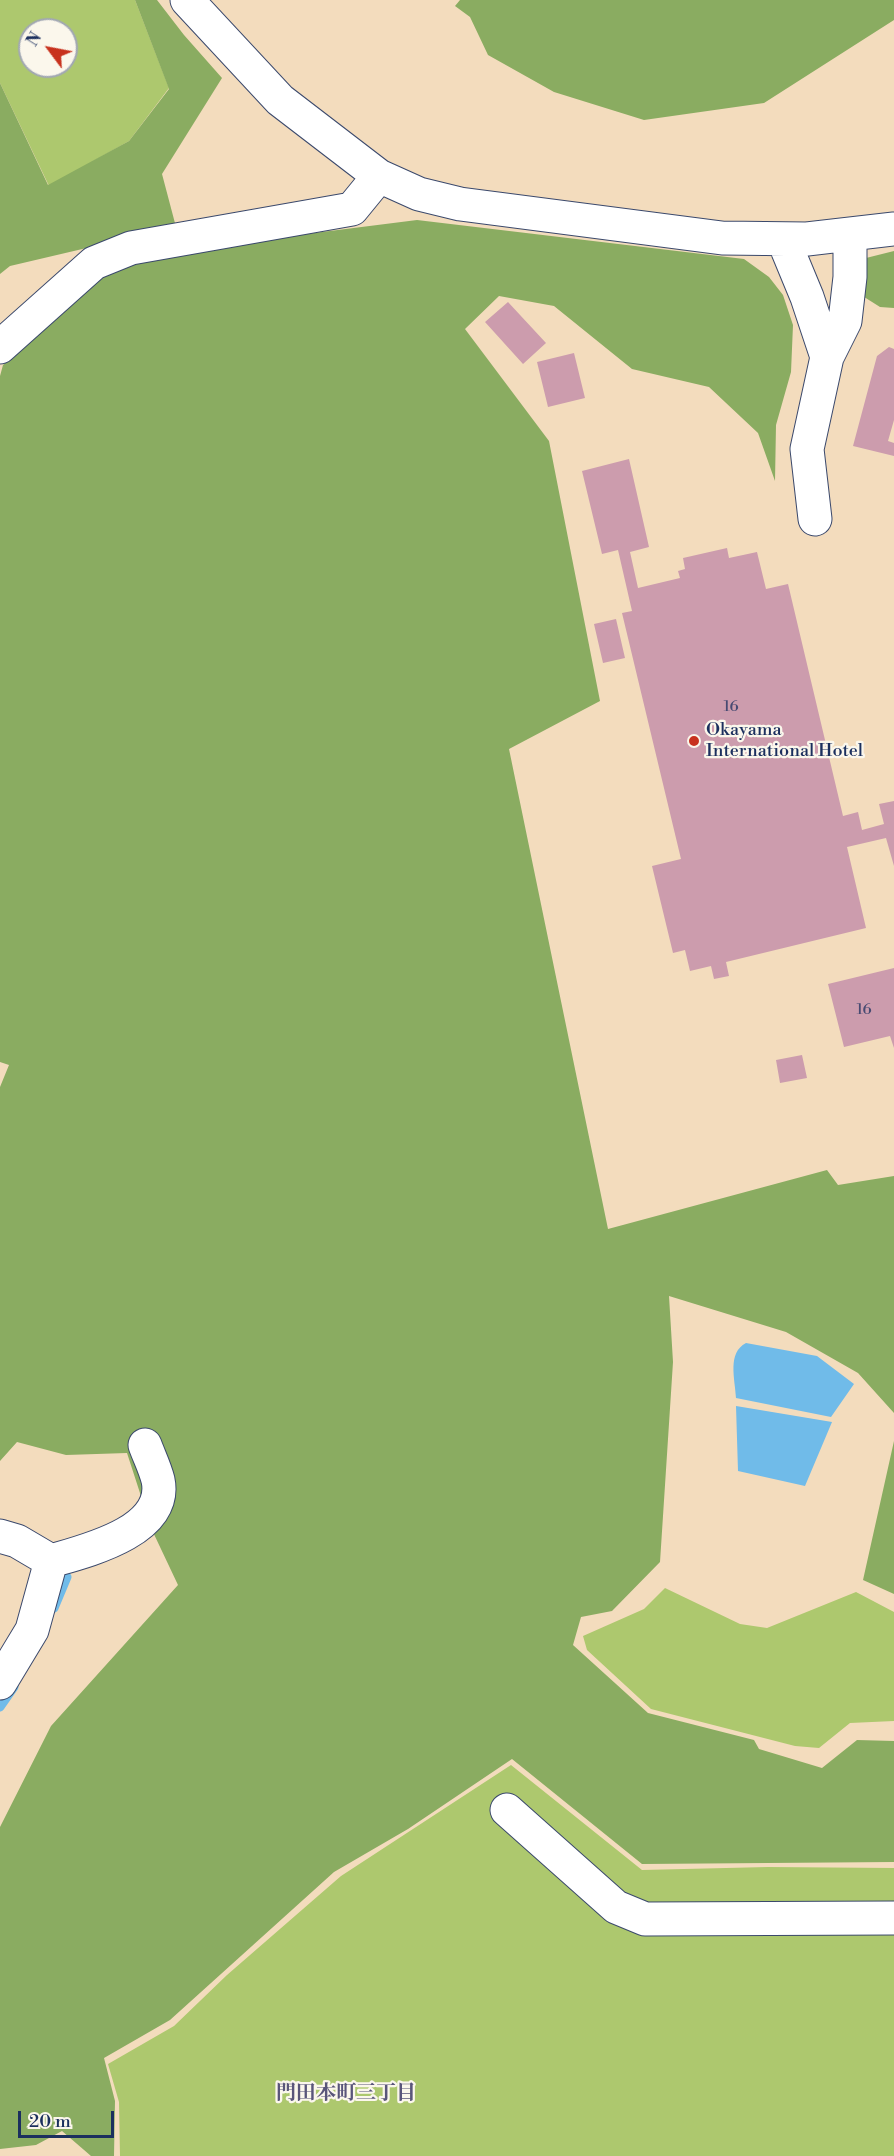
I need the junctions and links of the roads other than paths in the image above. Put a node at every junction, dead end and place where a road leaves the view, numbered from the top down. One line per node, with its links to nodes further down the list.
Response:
1 (187, 0): 2 (street)
2 (379, 176): 5 (street); 6 (street)
3 (894, 230): 4 (street)
4 (850, 234): 5 (street); 7 (street)
5 (783, 239): 7 (street)
6 (0, 347)
7 (827, 357): 8 (street)
8 (815, 519)
9 (145, 1445): 11 (street)
10 (0, 1536): 11 (street)
11 (51, 1561): 12 (street)
12 (0, 1683)
13 (507, 1810): 14 (street)
14 (894, 1918)

